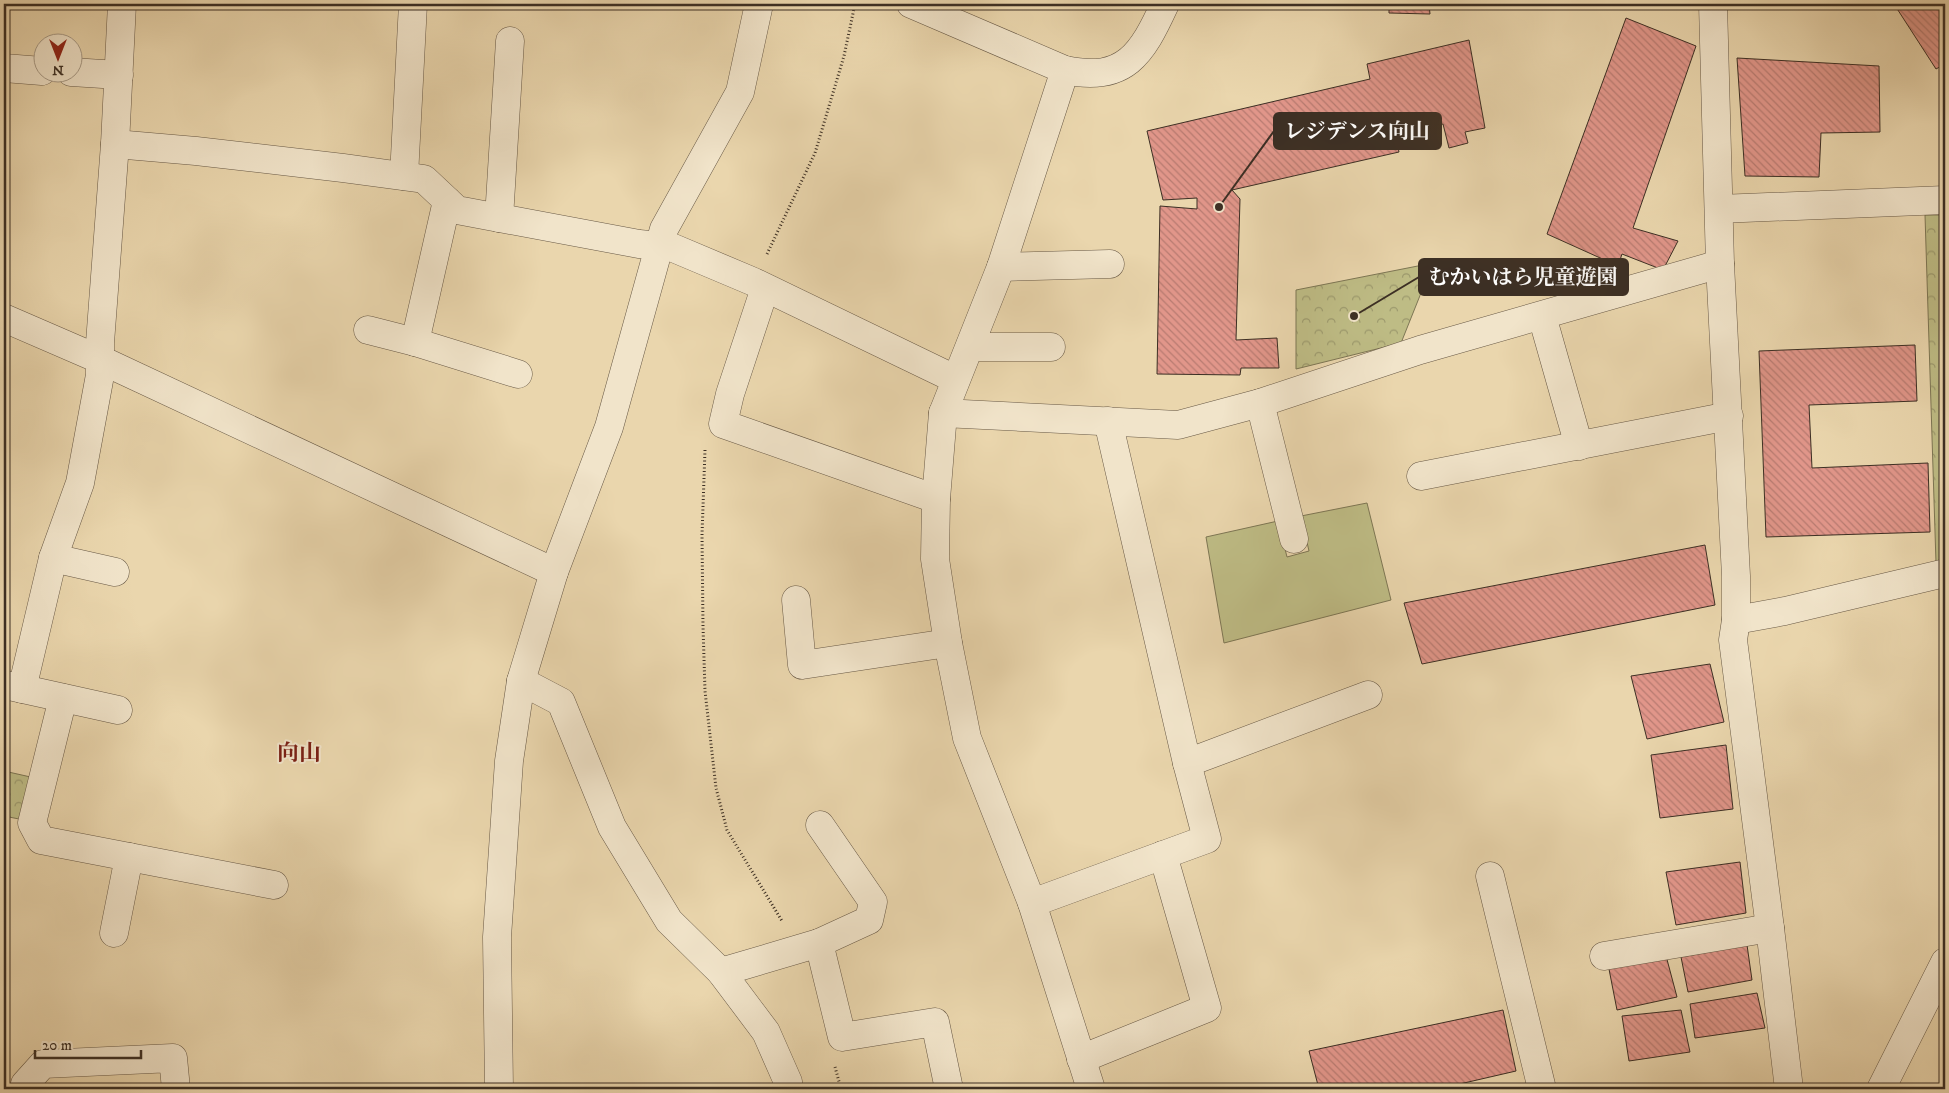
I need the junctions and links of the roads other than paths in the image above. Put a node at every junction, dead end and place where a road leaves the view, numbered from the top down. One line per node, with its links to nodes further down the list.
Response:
1 (122, 4): 12 (street)
2 (414, 4): 14 (street)
3 (759, 4): 19 (street)
4 (912, 4): 10 (street)
5 (1165, 4): 10 (street)
6 (1713, 4): 17 (street)
7 (510, 41): 18 (street)
8 (4, 68): 9 (street)
9 (32, 70)
10 (1065, 70): 22 (street)
11 (82, 73): 12 (street)
12 (119, 75): 13 (street)
13 (115, 144): 14 (street); 30 (street)
14 (404, 176): 16 (street)
15 (1945, 200): 17 (street)
16 (447, 201): 18 (street); 27 (street)
17 (1719, 209): 21 (street)
18 (498, 218): 19 (street)
19 (659, 246): 23 (street); 43 (street)
20 (1110, 264): 22 (street)
21 (1720, 264): 24 (street); 35 (street)
22 (1001, 267): 28 (street)
23 (759, 285): 32 (street); 39 (street)
24 (1542, 316): 33 (street); 37 (street)
25 (4, 318): 30 (street)
26 (368, 330): 27 (street)
27 (415, 342): 31 (street)
28 (970, 347): 29 (street); 32 (street)
29 (1051, 347)
30 (101, 360): 41 (street); 43 (street)
31 (518, 374)
32 (955, 379): 34 (street)
33 (1260, 403): 36 (street); 40 (street)
34 (943, 413): 36 (street); 39 (street)
35 (1729, 416): 37 (street); 46 (street)
36 (1108, 421): 53 (street)
37 (1579, 446): 38 (street)
38 (1421, 476)
39 (936, 499): 47 (street)
40 (1294, 539)
41 (53, 558): 42 (street); 49 (street)
42 (115, 572)
43 (554, 572): 48 (street)
44 (1945, 574): 46 (street)
45 (796, 600): 47 (street)
46 (1736, 620): 60 (street)
47 (948, 643): 59 (street)
48 (522, 681): 65 (street); 69 (street)
49 (13, 687): 51 (street)
50 (1368, 695): 53 (street)
51 (63, 698): 52 (street); 56 (street)
52 (118, 710)
53 (1187, 763): 55 (street)
54 (820, 825): 62 (street)
55 (1163, 855): 59 (street); 66 (street)
56 (129, 858): 58 (street); 61 (street)
57 (1490, 876): 73 (street)
58 (274, 885)
59 (1032, 903): 66 (street)
60 (1770, 928): 63 (street); 74 (street)
61 (114, 933)
62 (809, 945): 65 (street); 71 (street)
63 (1604, 956)
64 (1945, 962): 75 (street)
65 (721, 972): 70 (street)
66 (1081, 1060): 72 (street)
67 (25, 1089): 68 (street)
68 (176, 1089)
69 (499, 1089)
70 (789, 1089)
71 (949, 1089)
72 (1091, 1089)
73 (1542, 1089)
74 (1789, 1089)
75 (1881, 1089)

